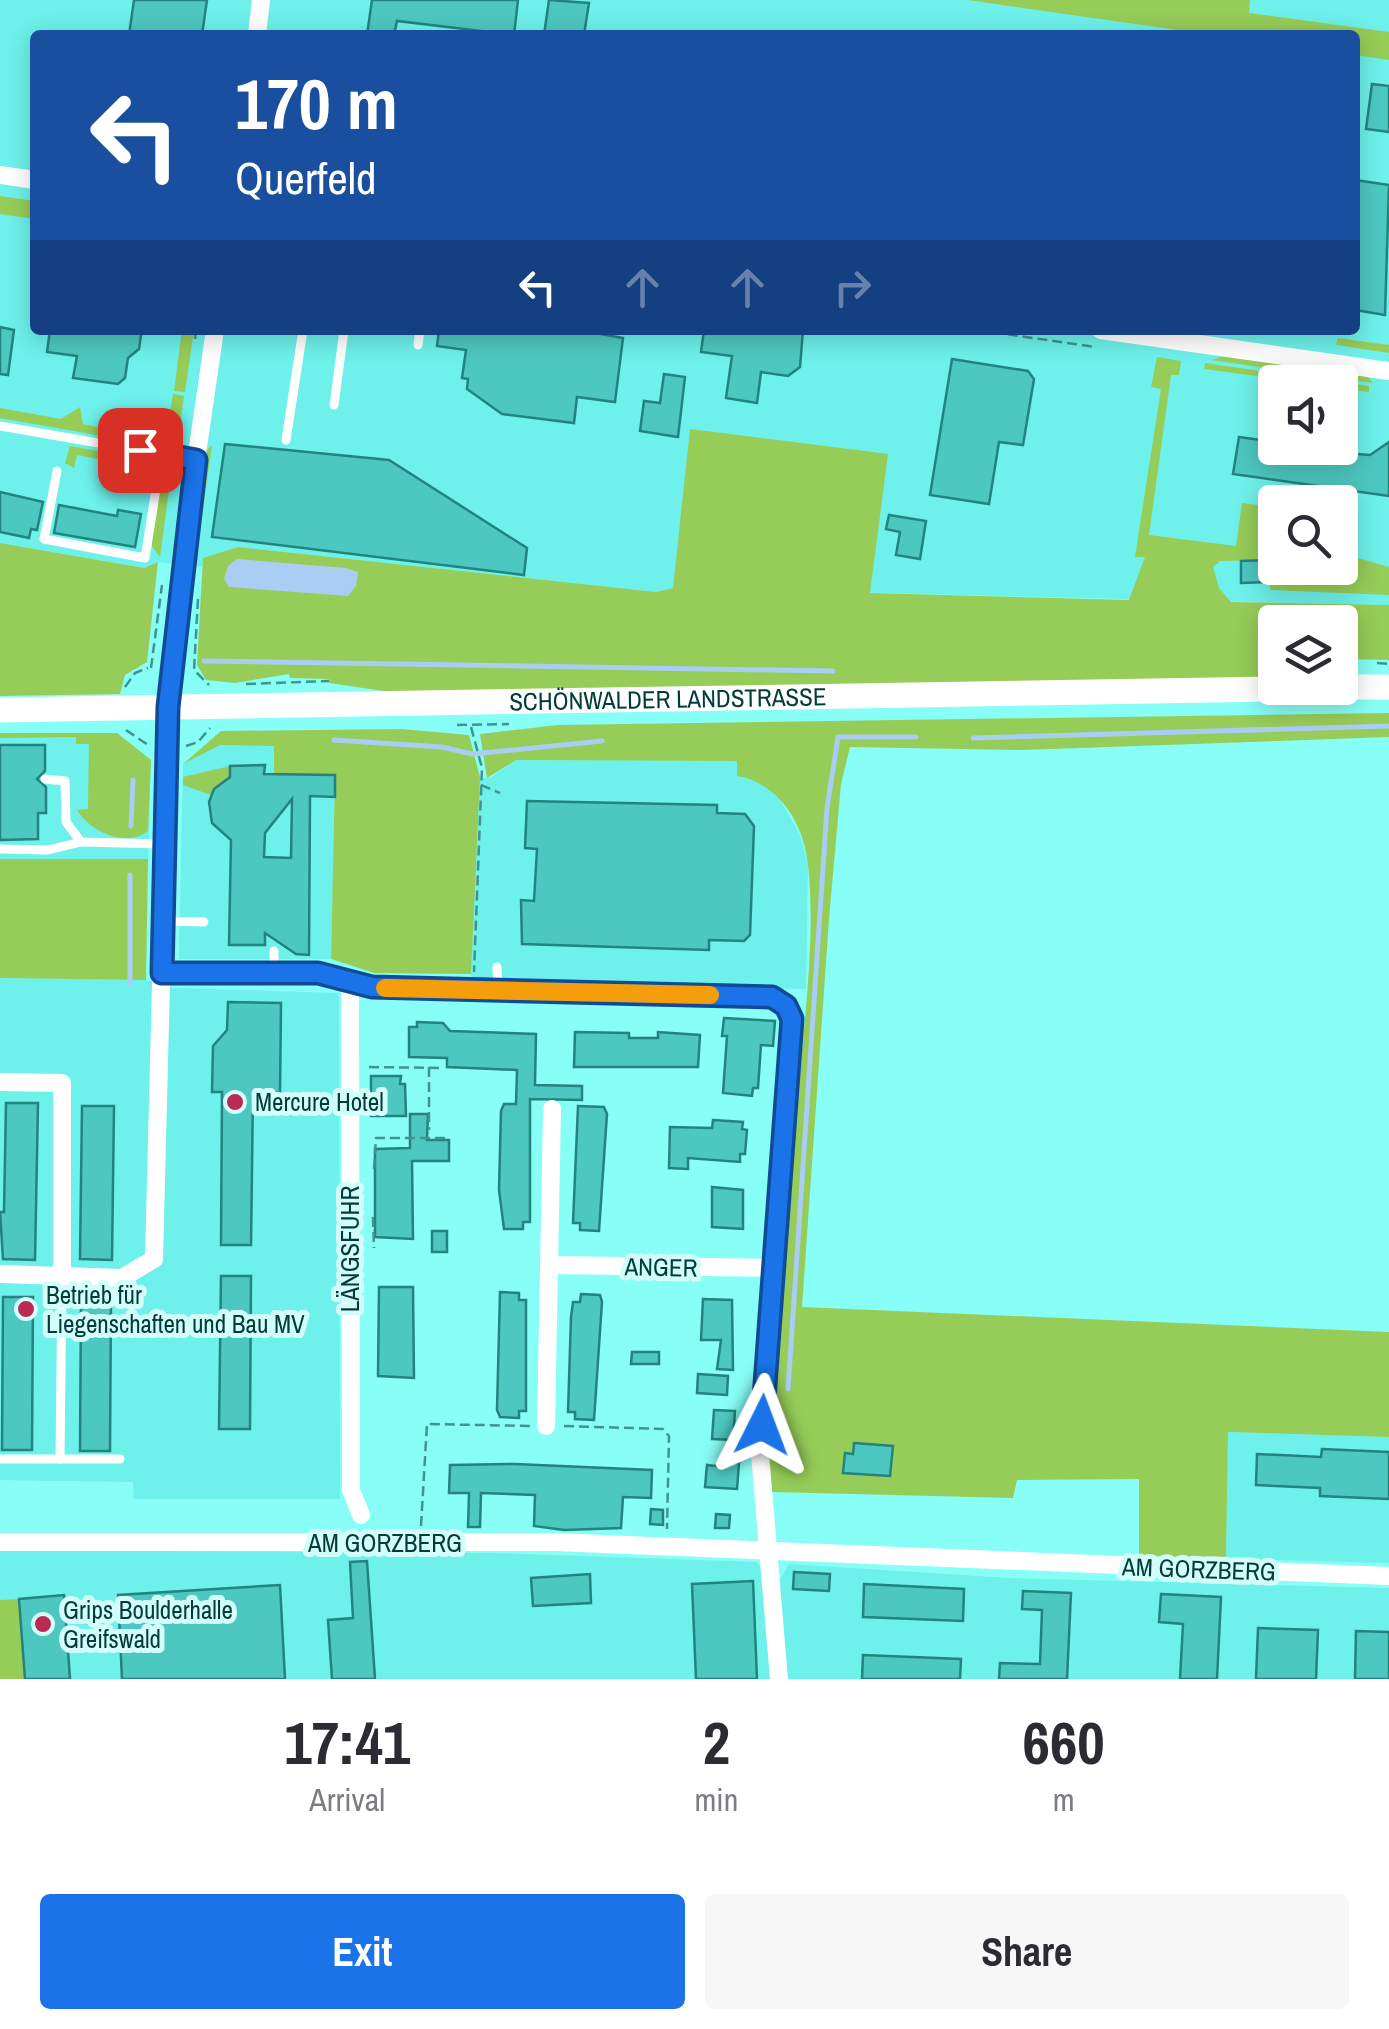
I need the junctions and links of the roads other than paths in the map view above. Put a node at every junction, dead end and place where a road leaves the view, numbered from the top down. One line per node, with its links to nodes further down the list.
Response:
1 (261, 0): 2 (street)
2 (257, 30)
3 (0, 175): 4 (street)
4 (30, 179)
5 (214, 335): 15 (street)
6 (301, 335): 14 (lane)
7 (343, 335): 12 (lane)
8 (419, 335): 10 (lane)
9 (1136, 335): 11 (street)
10 (418, 346)
11 (1389, 371)
12 (334, 404)
13 (0, 426): 15 (lane)
14 (286, 440)
15 (196, 460): 21 (street)
16 (57, 471): 17 (lane)
17 (156, 489)
18 (1383, 675): 19 (main road, SCHÖNWALDER LANDSTRASSE)
19 (1358, 682)
20 (1258, 689): 21 (main road, SCHÖNWALDER LANDSTRASSE)
21 (168, 707): 22 (main road, SCHÖNWALDER LANDSTRASSE); 25 (street)
22 (0, 710)
23 (46, 779): 24 (lane)
24 (81, 842): 25 (lane); 26 (lane)
25 (164, 844): 27 (street)
26 (0, 849)
27 (163, 920): 28 (lane); 31 (street)
28 (204, 922)
29 (274, 951): 32 (lane)
30 (498, 968): 34 (lane)
31 (162, 973): 32 (street); 40 (street)
32 (274, 973): 33 (street)
33 (350, 982): 34 (street); 45 (street, LÄNGSFUHR)
34 (498, 990): 38 (street)
35 (0, 1082): 40 (street)
36 (552, 1109): 37 (street)
37 (550, 1265): 38 (street, ANGER); 41 (street)
38 (774, 1268): 47 (street)
39 (0, 1274): 40 (street)
40 (62, 1276): 44 (lane)
41 (546, 1426)
42 (0, 1459): 44 (lane)
43 (120, 1459): 44 (lane)
44 (60, 1460)
45 (361, 1515)
46 (0, 1542): 47 (street, AM GORZBERG)
47 (770, 1552): 48 (street, AM GORZBERG); 49 (street)
48 (1389, 1576)
49 (779, 1679)

